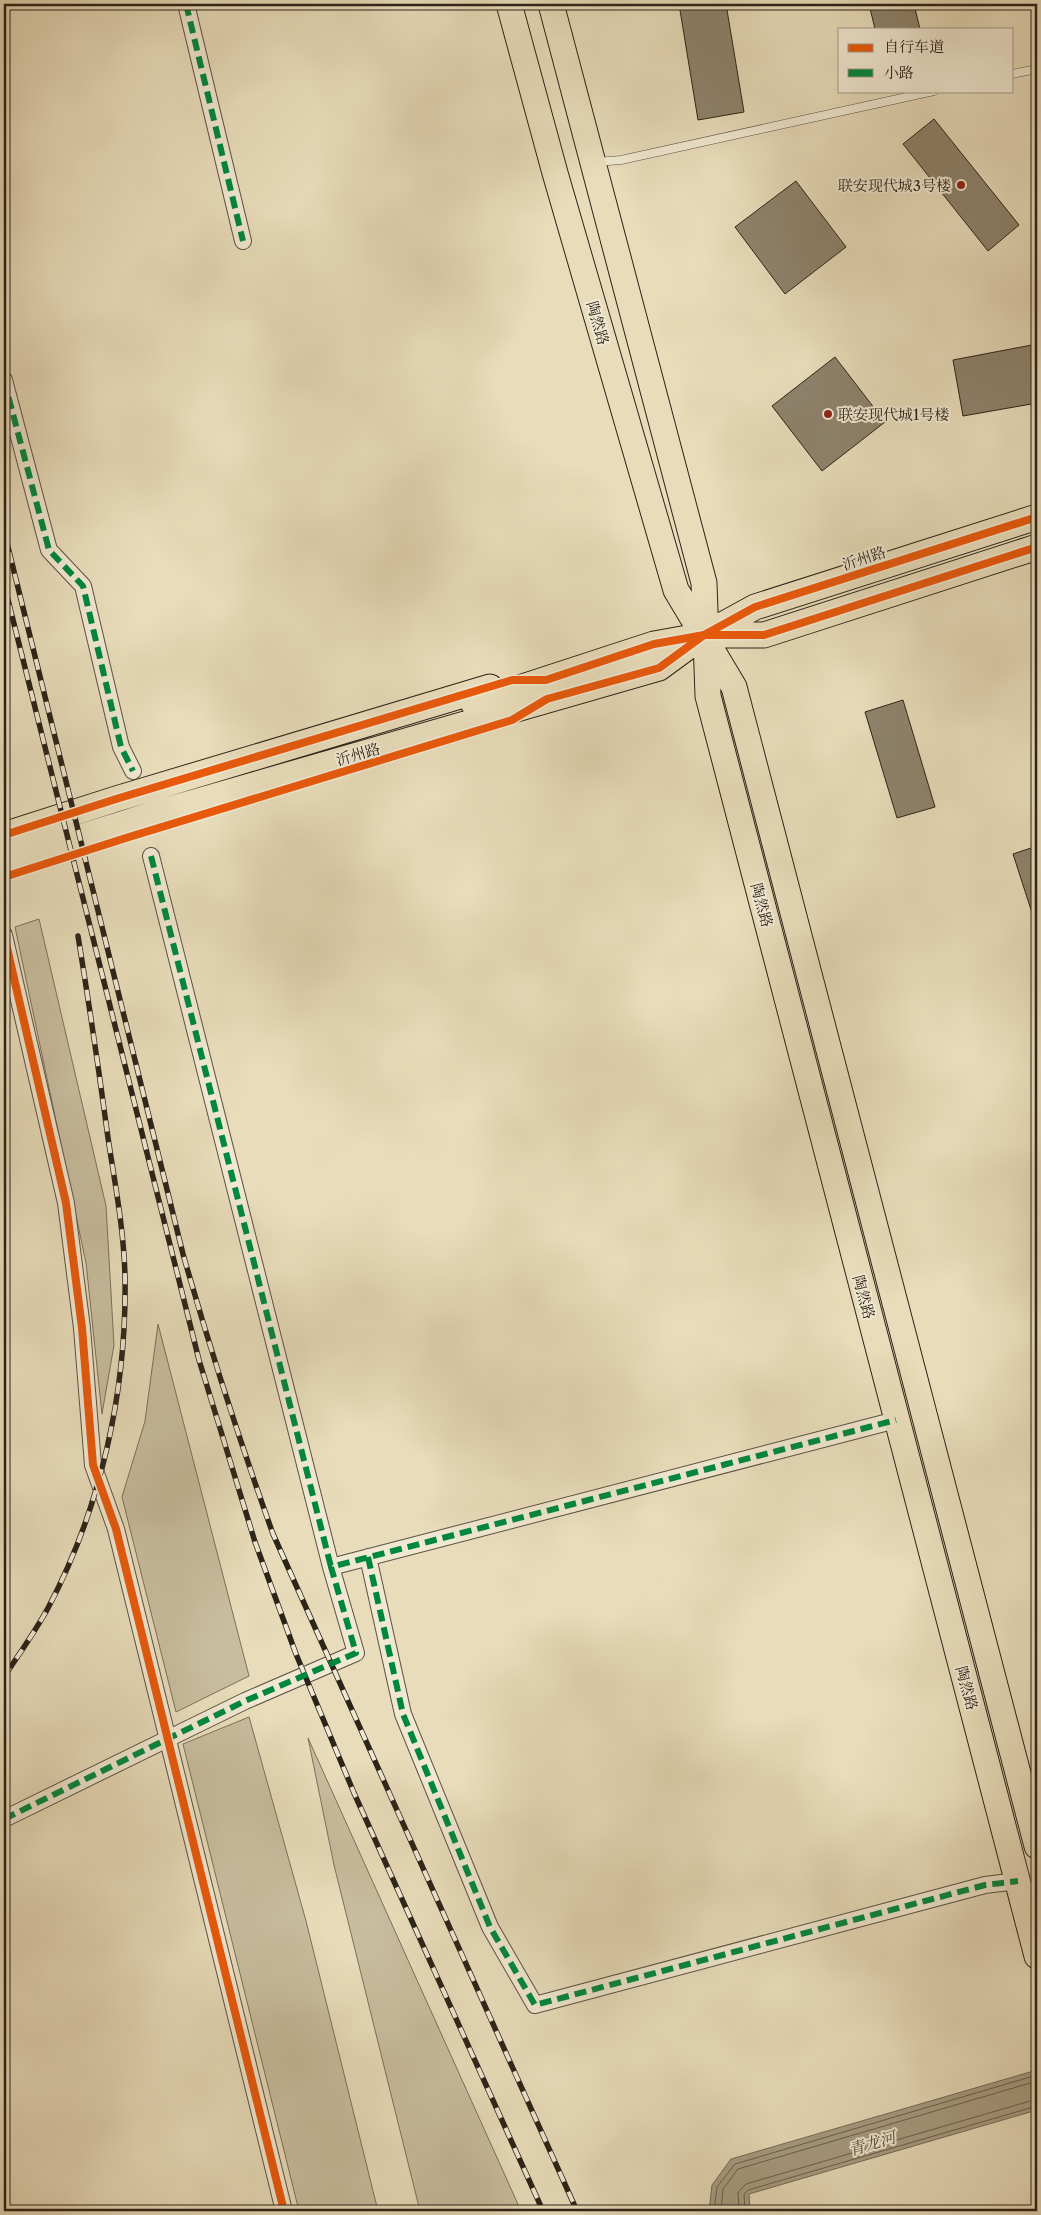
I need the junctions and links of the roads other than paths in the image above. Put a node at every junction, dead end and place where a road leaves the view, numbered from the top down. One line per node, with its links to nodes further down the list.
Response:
1 (186, 4): 8 (street)
2 (509, 4): 12 (main road, 陶然路)
3 (551, 4): 7 (main road, 陶然路)
4 (1037, 69): 5 (lane)
5 (1014, 74)
6 (929, 92): 7 (lane)
7 (593, 162): 12 (main road, 陶然路)
8 (243, 241)
9 (4, 380): 14 (street)
10 (1037, 517): 12 (main road, 沂州路)
11 (1037, 548): 12 (main road, 沂州路)
12 (704, 635): 13 (main road, 沂州路); 21 (main road, 陶然路); 22 (main road, 陶然路)
13 (547, 690): 15 (main road); 16 (main road, 沂州路); 18 (main road, 沂州路); 19 (main road)
14 (133, 771)
15 (4, 835)
16 (4, 847)
17 (151, 856): 27 (street)
18 (4, 861)
19 (4, 877)
20 (4, 935): 28 (street)
21 (860, 1282): 22 (main road); 23 (main road, 陶然路)
22 (908, 1354): 25 (main road, 陶然路)
23 (896, 1420): 24 (main road, 陶然路); 26 (street)
24 (912, 1480): 25 (main road); 31 (main road, 陶然路)
25 (954, 1530): 30 (main road, 陶然路)
26 (368, 1557): 27 (street); 31 (street)
27 (331, 1567): 28 (street)
28 (169, 1738): 29 (street); 33 (street)
29 (4, 1819)
30 (1037, 1846)
31 (1018, 1880): 32 (main road, 陶然路)
32 (1037, 1956)
33 (284, 2211)

